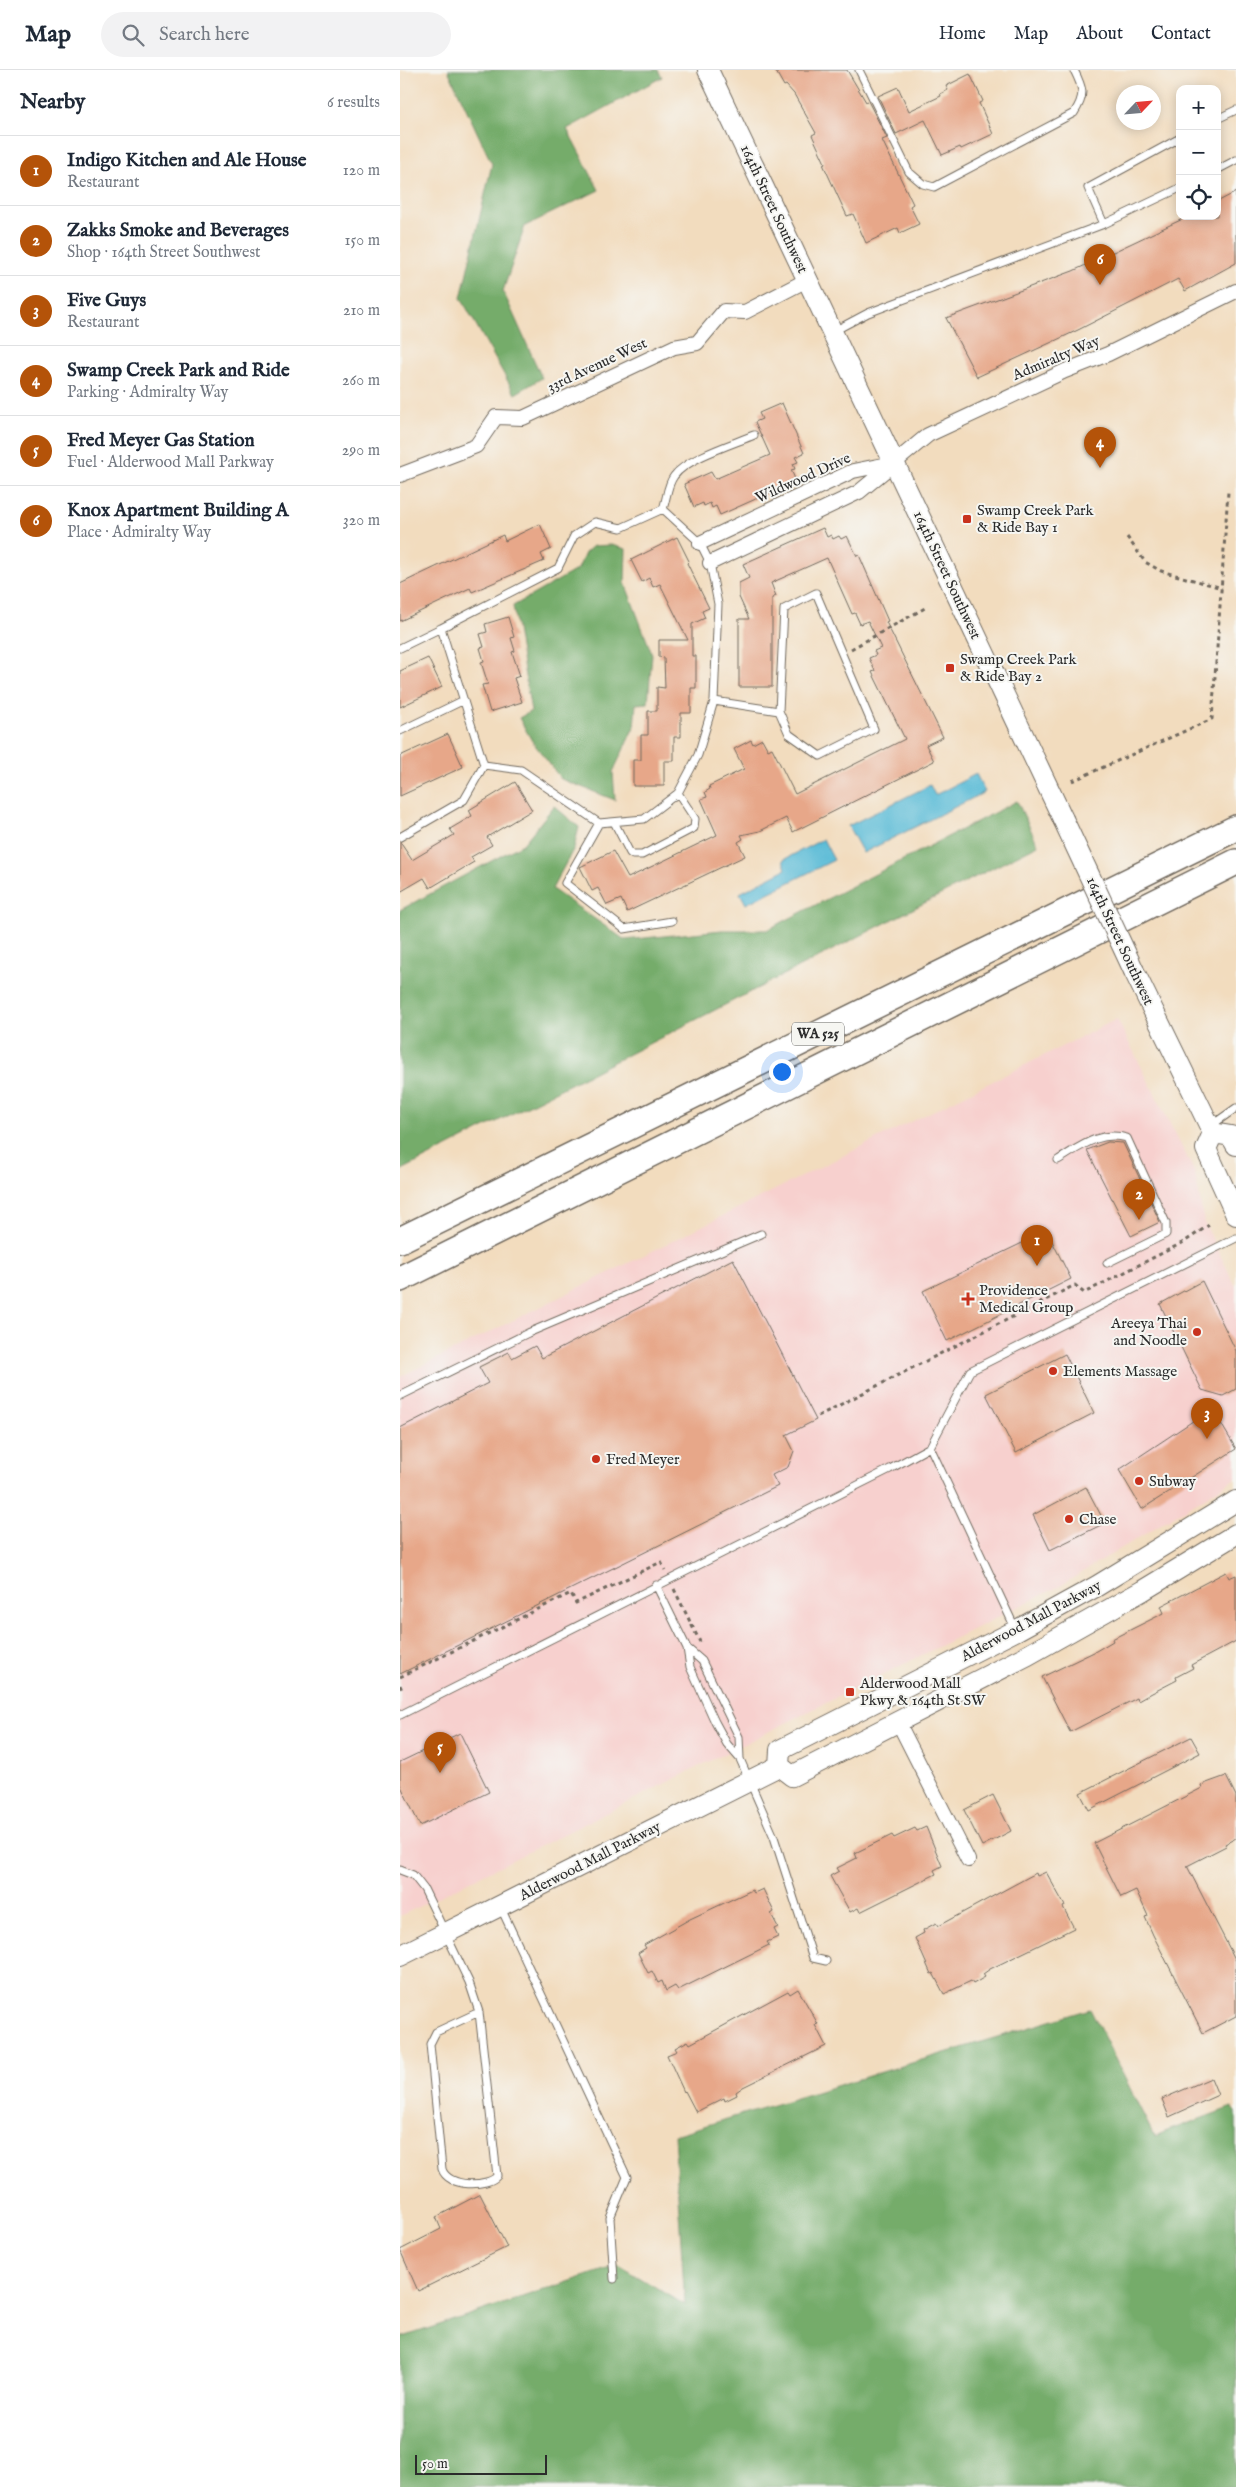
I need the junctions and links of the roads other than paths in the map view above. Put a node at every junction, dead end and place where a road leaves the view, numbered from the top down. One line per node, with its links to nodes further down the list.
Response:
1 (708, 70): 11 (main road, 164th Street Southwest)
2 (859, 70): 3 (lane)
3 (1074, 70)
4 (1236, 110): 5 (lane)
5 (1221, 117)
6 (1176, 140): 10 (lane)
7 (1236, 160): 8 (lane)
8 (1221, 168)
9 (1176, 190): 10 (lane)
10 (1104, 224): 13 (lane)
11 (807, 280): 13 (main road, 164th Street Southwest); 16 (street, 33rd Avenue West)
12 (1236, 291): 15 (street, Admiralty Way)
13 (832, 332): 15 (main road, 164th Street Southwest)
14 (754, 436): 17 (lane)
15 (894, 463): 18 (street, Wildwood Drive); 19 (street); 35 (main road, 164th Street Southwest, bridge)
16 (400, 475)
17 (663, 509): 18 (lane); 20 (lane)
18 (700, 543): 19 (lane)
19 (710, 563): 23 (lane)
20 (441, 628): 21 (lane); 22 (lane)
21 (400, 648)
22 (464, 700): 25 (lane); 26 (lane)
23 (714, 701): 24 (lane); 27 (lane)
24 (779, 711): 24 (lane)
25 (400, 730)
26 (484, 765): 29 (lane); 31 (lane)
27 (678, 792): 28 (lane); 28 (lane)
28 (614, 822): 29 (lane)
29 (599, 823): 33 (lane)
30 (1236, 828): 41 (highway, WA 525)
31 (400, 836)
32 (1236, 862): 43 (highway, WA 525)
33 (672, 921)
34 (1236, 1108): 35 (lane)
35 (1212, 1130): 36 (main road); 38 (main road)
36 (1236, 1145)
37 (1058, 1160): 42 (lane)
38 (1236, 1215)
39 (761, 1234): 44 (lane)
40 (1236, 1238): 45 (lane)
41 (400, 1240)
42 (1106, 1263)
43 (400, 1279)
44 (400, 1396)
45 (930, 1447): 48 (lane); 49 (lane)
46 (1236, 1501): 49 (main road, Alderwood Mall Parkway)
47 (1236, 1534): 52 (main road, Alderwood Mall Parkway)
48 (656, 1585): 50 (lane); 51 (lane)
49 (1016, 1630): 54 (main road, Alderwood Mall Parkway)
50 (687, 1648): 53 (lane); 53 (lane)
51 (400, 1716)
52 (898, 1722): 54 (main road, Alderwood Mall Parkway); 56 (street)
53 (740, 1759): 55 (lane)
54 (779, 1766): 55 (main road, Alderwood Mall Parkway)
55 (750, 1781): 58 (main road, Alderwood Mall Parkway); 61 (lane)
56 (968, 1860)
57 (400, 1870): 59 (lane)
58 (500, 1906): 59 (main road, Alderwood Mall Parkway); 63 (lane)
59 (446, 1932): 60 (main road, Alderwood Mall Parkway); 62 (lane)
60 (400, 1956)
61 (826, 1961)
62 (479, 2012): 62 (lane)
63 (614, 2279)

